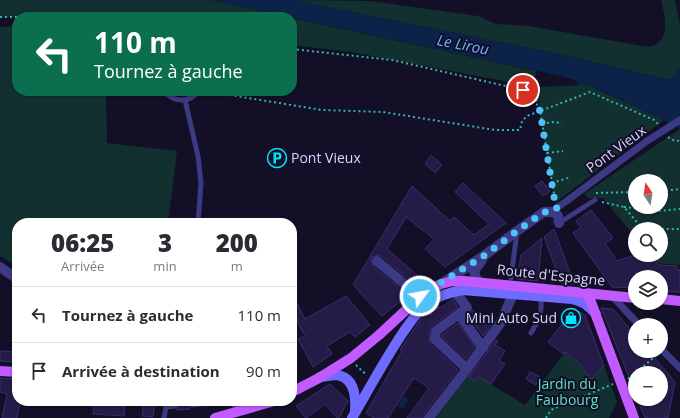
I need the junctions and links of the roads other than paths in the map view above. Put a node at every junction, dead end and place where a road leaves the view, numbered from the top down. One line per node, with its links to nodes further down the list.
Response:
1 (170, 96): 3 (lane)
2 (194, 96): 3 (lane)
3 (185, 100): 7 (lane)
4 (680, 120): 6 (street, Pont Vieux, bridge)
5 (595, 200): 8 (lane)
6 (554, 209): 8 (street); 9 (street)
7 (198, 218)
8 (559, 223)
9 (517, 231): 10 (street); 14 (lane)
10 (485, 255): 15 (street); 16 (street)
11 (377, 261): 20 (street)
12 (0, 268): 13 (street)
13 (12, 276)
14 (511, 278)
15 (480, 282): 16 (main road, Route d'Espagne); 18 (main road, Route d'Espagne)
16 (441, 284): 20 (main road)
17 (459, 291): 18 (lane); 19 (main road, Route d'Espagne); 26 (street); 42 (main road)
18 (586, 293): 21 (main road, Route d'Espagne); 27 (main road)
19 (513, 294): 22 (main road, Route d'Espagne); 30 (street)
20 (420, 296): 36 (main road)
21 (612, 296): 23 (main road, Route d'Espagne); 28 (street)
22 (541, 297): 27 (main road, Route d'Espagne); 29 (lane)
23 (628, 297)
24 (668, 300): 25 (main road)
25 (680, 301)
26 (459, 314): 30 (street); 33 (street)
27 (596, 314): 46 (main road)
28 (632, 318)
29 (531, 333)
30 (482, 348): 33 (street)
31 (668, 357): 32 (street)
32 (680, 368)
33 (467, 369): 45 (street)
34 (0, 371): 35 (main road)
35 (12, 372)
36 (319, 378): 37 (main road); 42 (main road)
37 (297, 389)
38 (166, 406): 43 (lane)
39 (236, 406): 41 (lane)
40 (256, 406): 41 (main road)
41 (242, 410): 44 (main road)
42 (354, 415)
43 (164, 418)
44 (215, 418)
45 (429, 418)
46 (634, 418)

